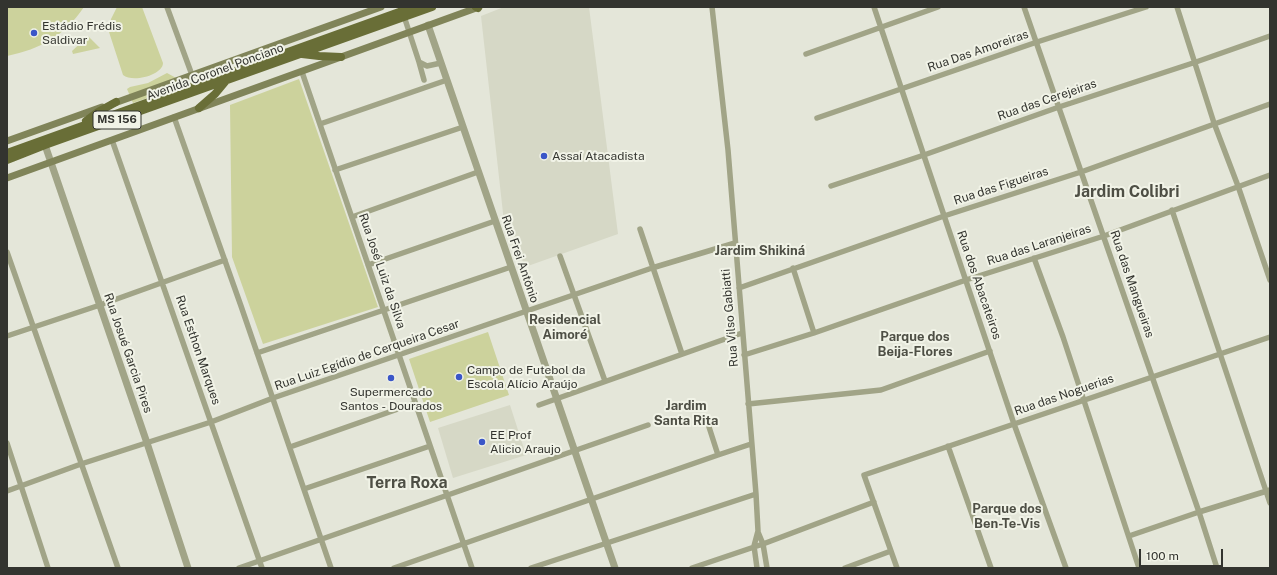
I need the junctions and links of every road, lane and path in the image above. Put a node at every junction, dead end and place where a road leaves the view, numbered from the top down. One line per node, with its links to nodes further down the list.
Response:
1 (167, 7): 25 (street)
2 (381, 7): 25 (main road)
3 (413, 7): 12 (main road)
4 (478, 7): 13 (main road)
5 (712, 7): 60 (street, Rua Vilso Gabiatti)
6 (874, 7): 14 (street, Rua dos Abacateiros)
7 (938, 7): 14 (street)
8 (1024, 7): 17 (street, Rua das Mangueiras)
9 (1146, 7): 17 (street, Rua Das Amoreiras)
10 (1177, 7): 22 (street)
11 (428, 8): 12 (main road, Avenida Coronel Ponciano / MS 156)
12 (402, 12): 15 (street); 18 (main road, Avenida Coronel Ponciano / MS 156); 38 (main road)
13 (428, 25): 15 (main road); 23 (street, Rua Frei Antônio)
14 (881, 27): 19 (street); 29 (street, Rua dos Abacateiros)
15 (410, 32): 20 (main road); 21 (street)
16 (1270, 36): 22 (street, Rua das Cerejeiras)
17 (1037, 42): 29 (street, Rua Das Amoreiras); 32 (street, Rua das Mangueiras)
18 (301, 54): 20 (main road); 28 (main road, Avenida Coronel Ponciano / MS 156)
19 (806, 54)
20 (341, 58): 24 (main road)
21 (419, 62): 23 (street); 26 (street)
22 (1196, 62): 32 (street, Rua das Cerejeiras); 36 (street)
23 (441, 63): 27 (street, Rua Frei Antônio)
24 (302, 72): 33 (main road); 37 (street, Rua José Luiz da Silva)
25 (192, 75): 30 (main road)
26 (424, 80)
27 (447, 80): 37 (street); 39 (street, Rua Frei Antônio)
28 (226, 81): 33 (main road); 42 (main road, Avenida Coronel Ponciano / MS 156)
29 (902, 89): 35 (street, Rua Das Amoreiras); 44 (street, Rua dos Abacateiros)
30 (116, 102): 38 (main road); 41 (main road)
31 (1270, 104): 36 (street, Rua das Figueiras)
32 (1059, 106): 44 (street, Rua das Cerejeiras); 49 (street, Rua das Mangueiras)
33 (199, 108): 34 (main road)
34 (174, 117): 40 (main road); 64 (street)
35 (817, 118)
36 (1214, 123): 49 (street, Rua das Figueiras); 53 (street)
37 (320, 124): 47 (street, Rua José Luiz da Silva)
38 (80, 126): 43 (main road)
39 (463, 127): 47 (street); 48 (street, Rua Frei Antônio)
40 (112, 140): 46 (main road); 71 (street, Rua Esthon Marques)
41 (7, 141)
42 (46, 145): 45 (main road, Avenida Coronel Ponciano / MS 156); 46 (street, Rua Josué Garcia Pires)
43 (7, 152)
44 (924, 155): 52 (street, Rua das Cerejeiras); 55 (street, Rua dos Abacateiros)
45 (7, 160)
46 (51, 162): 51 (main road); 74 (street, Rua Josué Garcia Pires)
47 (336, 170): 56 (street, Rua José Luiz da Silva)
48 (478, 172): 56 (street); 57 (street, Rua Frei Antônio)
49 (1081, 172): 55 (street, Rua das Figueiras); 59 (street, Rua das Mangueiras)
50 (1270, 175): 53 (street, Rua das Laranjeiras)
51 (7, 178)
52 (831, 186)
53 (1238, 186): 54 (street, Rua das Laranjeiras); 70 (street)
54 (1172, 210): 59 (street, Rua das Laranjeiras); 85 (street)
55 (944, 216): 68 (street, Rua das Figueiras); 69 (street, Rua dos Abacateiros)
56 (352, 217): 65 (street, Rua José Luiz da Silva)
57 (495, 222): 65 (street); 66 (street, Rua Frei Antônio)
58 (640, 230): 67 (street)
59 (1104, 236): 63 (street, Rua das Laranjeiras); 88 (street, Rua das Mangueiras)
60 (735, 243): 67 (street, Rua Luiz Egídio de Cerqueira Cesar); 72 (street, Rua Vilso Gabiatti)
61 (7, 252): 77 (street)
62 (560, 256): 73 (street)
63 (1034, 258): 69 (street, Rua das Laranjeiras); 92 (street)
64 (225, 260): 71 (street); 83 (street)
65 (368, 266): 75 (street, Rua José Luiz da Silva)
66 (511, 267): 75 (street); 76 (street, Rua Frei Antônio)
67 (652, 268): 73 (street, Rua Luiz Egídio de Cerqueira Cesar); 84 (street)
68 (793, 268): 72 (street, Rua das Figueiras); 79 (street)
69 (966, 280): 79 (street, Rua das Laranjeiras); 82 (street, Rua dos Abacateiros)
70 (1270, 280)
71 (163, 283): 74 (street); 96 (street, Rua Esthon Marques)
72 (739, 288): 78 (street, Rua Vilso Gabiatti)
73 (574, 295): 76 (street, Rua Luiz Egídio de Cerqueira Cesar); 89 (street)
74 (100, 305): 77 (street); 101 (street, Rua Josué Garcia Pires)
75 (384, 310): 83 (street); 86 (street, Rua José Luiz da Silva)
76 (526, 311): 86 (street, Rua Luiz Egídio de Cerqueira Cesar); 91 (street, Rua Frei Antônio)
77 (33, 327): 80 (street); 108 (street)
78 (742, 332): 84 (street); 87 (street, Rua Vilso Gabiatti)
79 (814, 332): 87 (street, Rua das Laranjeiras)
80 (7, 336)
81 (1270, 337): 85 (street, Rua das Noguerias)
82 (990, 352): 94 (street); 97 (street, Rua dos Abacateiros)
83 (257, 353): 90 (street)
84 (682, 354): 89 (street)
85 (1221, 354): 88 (street, Rua das Noguerias); 111 (street)
86 (399, 355): 90 (street, Rua Luiz Egídio de Cerqueira Cesar); 93 (street, Rua José Luiz da Silva)
87 (744, 355): 94 (street, Rua Vilso Gabiatti)
88 (1152, 378): 92 (street, Rua das Noguerias); 118 (street, Rua das Mangueiras)
89 (605, 381): 91 (street)
90 (273, 398): 96 (street, Rua Luiz Egídio de Cerqueira Cesar); 105 (street)
91 (557, 399): 95 (street); 106 (street, Rua Frei Antônio)
92 (1084, 400): 97 (street, Rua das Noguerias); 120 (street)
93 (415, 403): 103 (street, Rua José Luiz da Silva); 105 (street)
94 (748, 404): 102 (street, Rua Vilso Gabiatti)
95 (539, 405)
96 (211, 422): 101 (street, Rua Luiz Egídio de Cerqueira Cesar); 127 (street, Rua Esthon Marques)
97 (1014, 424): 104 (street, Rua das Noguerias); 144 (street, Rua dos Abacateiros)
98 (648, 425): 106 (street)
99 (709, 427): 107 (street)
100 (7, 443): 109 (street)
101 (147, 443): 108 (street, Rua Luiz Egídio de Cerqueira Cesar); 130 (street, Rua Josué Garcia Pires)
102 (752, 444): 107 (street); 113 (street, Rua Vilso Gabiatti)
103 (430, 446): 110 (street); 114 (street, Rua José Luiz da Silva)
104 (948, 446): 116 (street, Rua das Noguerias); 143 (street)
105 (290, 447): 110 (street)
106 (575, 451): 114 (street); 115 (street, Rua Frei Antônio)
107 (718, 455): 115 (street)
108 (81, 464): 109 (street, Rua Luiz Egídio de Cerqueira Cesar); 129 (street)
109 (22, 487): 112 (street, Rua Luiz Egídio de Cerqueira Cesar); 128 (street)
110 (304, 489): 121 (street)
111 (1268, 490): 117 (street); 118 (street)
112 (7, 491)
113 (756, 494): 119 (street, Rua Vilso Gabiatti); 122 (street)
114 (447, 495): 121 (street); 123 (street, Rua José Luiz da Silva)
115 (591, 499): 122 (street, Rua Frei Antônio); 123 (street)
116 (874, 502): 124 (street); 126 (street)
117 (1270, 503)
118 (1199, 512): 120 (street); 146 (street, Rua das Mangueiras)
119 (758, 532): 124 (street, Rua Vilso Gabiatti); 125 (street, Rua Vilso Gabiatti)
120 (1129, 536): 145 (street)
121 (321, 539): 127 (street); 133 (street)
122 (606, 543): 136 (street); 137 (street, Rua Frei Antônio)
123 (464, 544): 134 (street); 135 (street, Rua José Luiz da Silva)
124 (763, 544): 125 (street); 140 (street, Rua Vilso Gabiatti)
125 (754, 546): 138 (street); 139 (street, Rua Vilso Gabiatti)
126 (891, 551): 141 (street); 142 (street)
127 (260, 561): 131 (street); 132 (street, Rua Esthon Marques)
128 (48, 568)
129 (118, 568)
130 (188, 568)
131 (239, 568)
132 (262, 568)
133 (331, 568)
134 (394, 568)
135 (472, 568)
136 (531, 568)
137 (615, 568)
138 (692, 568)
139 (757, 568)
140 (766, 568)
141 (845, 568)
142 (896, 568)
143 (991, 568)
144 (1066, 568)
145 (1139, 568)
146 (1217, 568)

